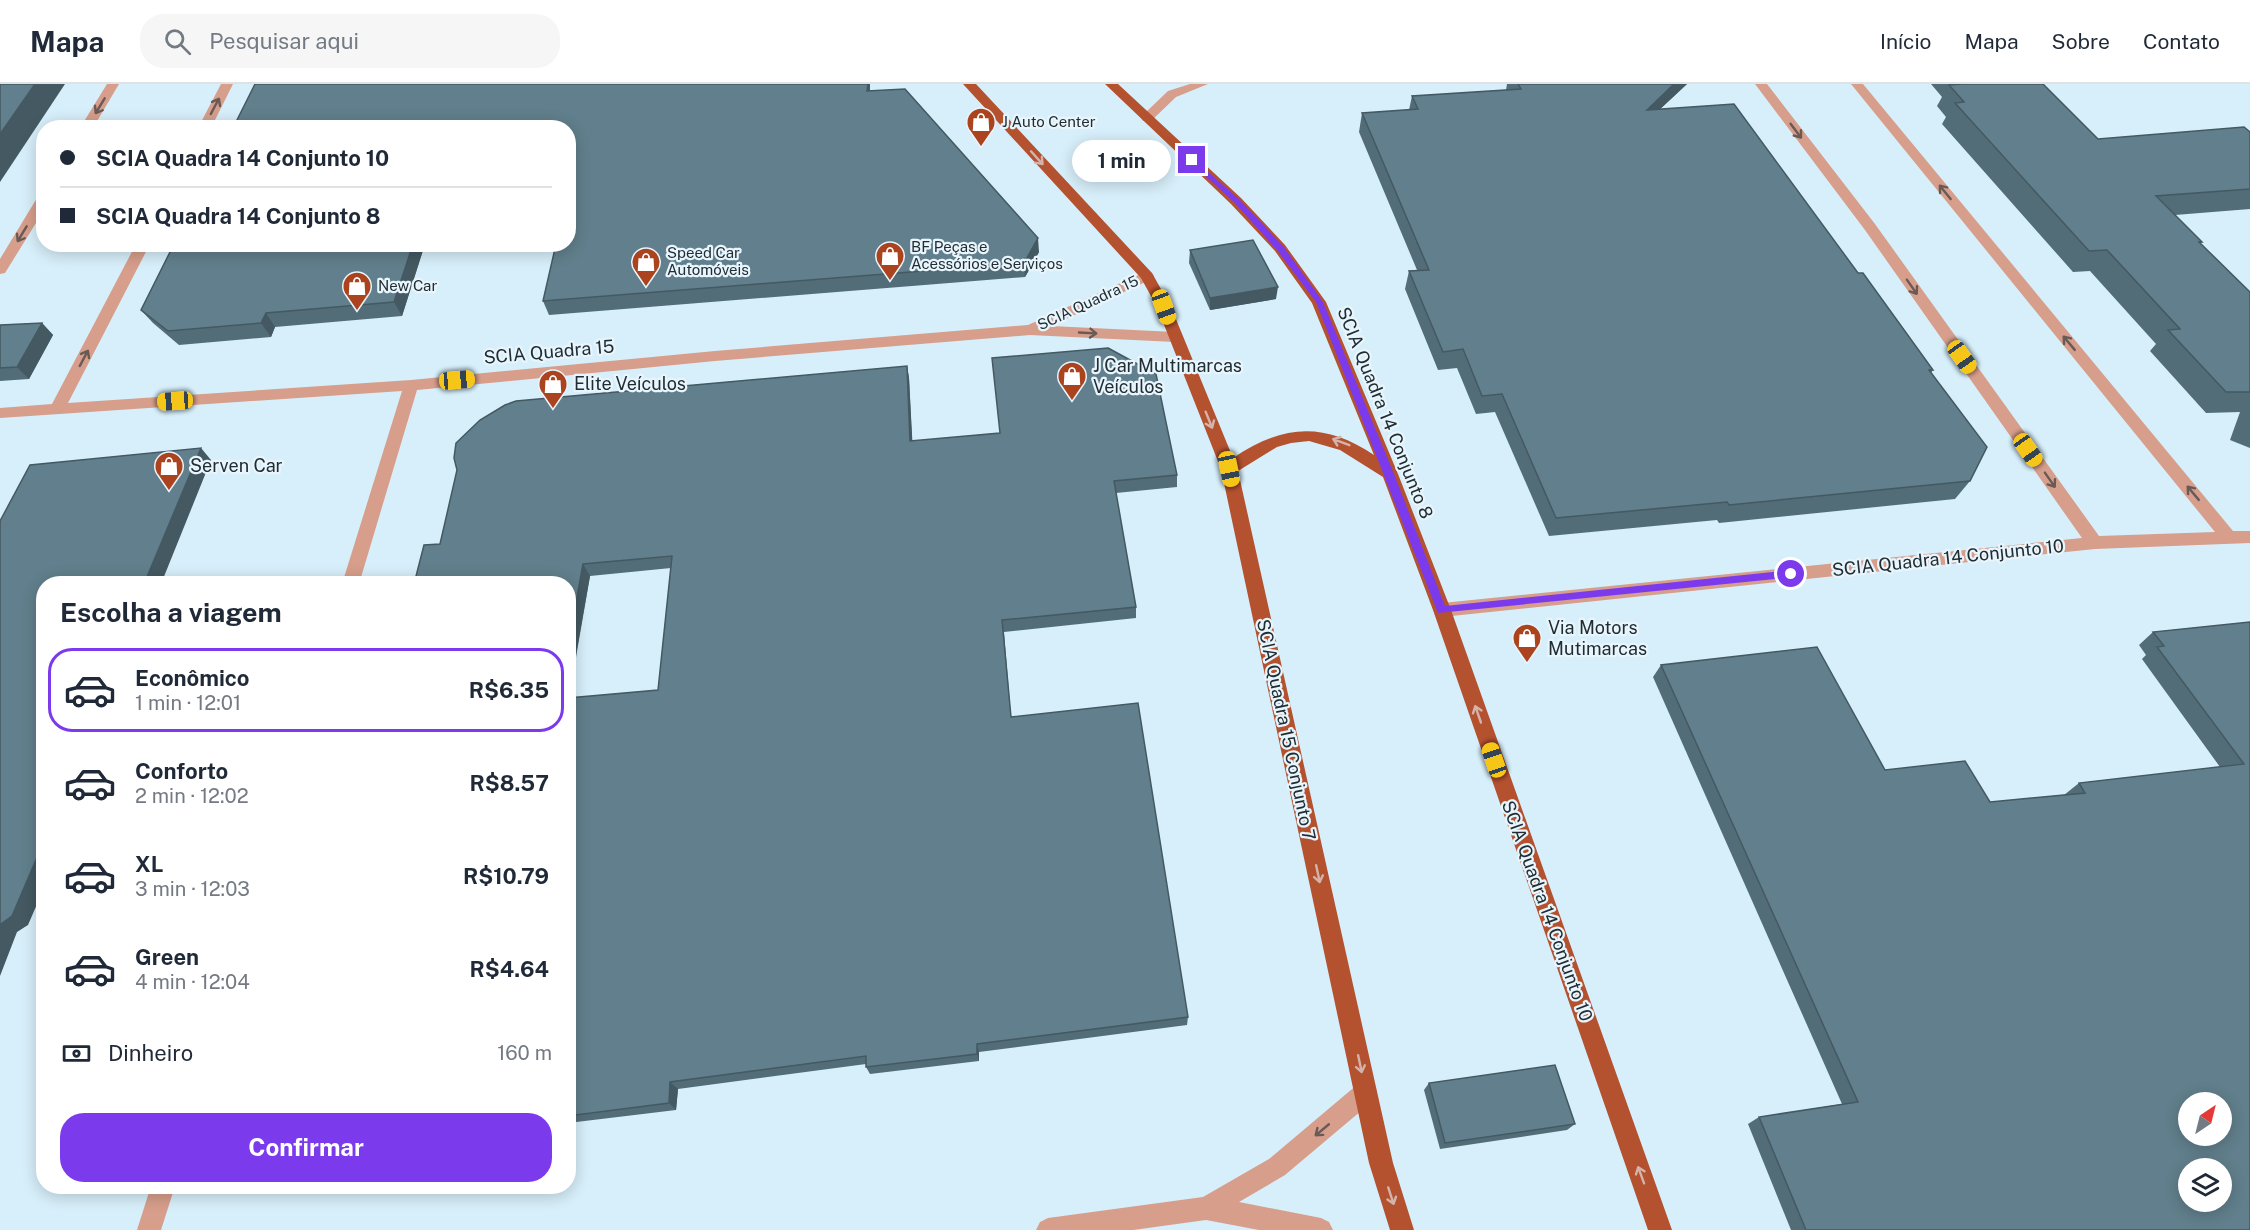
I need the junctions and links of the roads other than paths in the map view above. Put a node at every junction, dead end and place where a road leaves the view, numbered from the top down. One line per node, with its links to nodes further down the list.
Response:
1 (113, 84): 9 (street, one-way to 9)
2 (227, 84): 10 (street, one-way to 2)
3 (969, 84): 14 (main road, SCIA Quadra 15 Conjunto 7, one-way to 14)
4 (1202, 84): 8 (street)
5 (1761, 84): 24 (street, one-way to 24)
6 (1857, 84): 23 (street, one-way to 6)
7 (1114, 87): 8 (main road, SCIA Quadra 14 Conjunto 8)
8 (1147, 118): 21 (main road, SCIA Quadra 14 Conjunto 8)
9 (91, 120)
10 (208, 120)
11 (36, 211): 13 (street, one-way to 13)
12 (139, 252): 18 (street, one-way to 12)
13 (0, 270)
14 (1147, 276): 15 (street, SCIA Quadra 15); 16 (main road, SCIA Quadra 15 Conjunto 7)
15 (1030, 330): 16 (street, SCIA Quadra 15, one-way to 16); 17 (street, SCIA Quadra 15)
16 (1175, 337): 20 (main road, SCIA Quadra 15 Conjunto 7, one-way to 20)
17 (411, 384): 18 (street, SCIA Quadra 15); 25 (street)
18 (57, 410): 19 (street, SCIA Quadra 15)
19 (0, 413)
20 (1229, 469): 21 (main road, one-way to 20); 27 (main road, SCIA Quadra 15 Conjunto 7, one-way to 27)
21 (1390, 474): 26 (main road, SCIA Quadra 14 Conjunto 8)
22 (2250, 537): 23 (street, SCIA Quadra 14 Conjunto 10)
23 (2230, 538): 24 (street, SCIA Quadra 14 Conjunto 10)
24 (2095, 543): 26 (street, SCIA Quadra 14 Conjunto 10)
25 (352, 576)
26 (1442, 610): 34 (main road, SCIA Quadra 14 Conjunto 10, one-way to 26)
27 (1366, 1092): 29 (street, one-way to 29); 33 (main road, SCIA Quadra 15 Conjunto 7, one-way to 33)
28 (160, 1194): 30 (street)
29 (1206, 1208): 31 (street); 32 (street)
30 (149, 1230)
31 (1048, 1230)
32 (1321, 1230)
33 (1402, 1230)
34 (1660, 1230)

